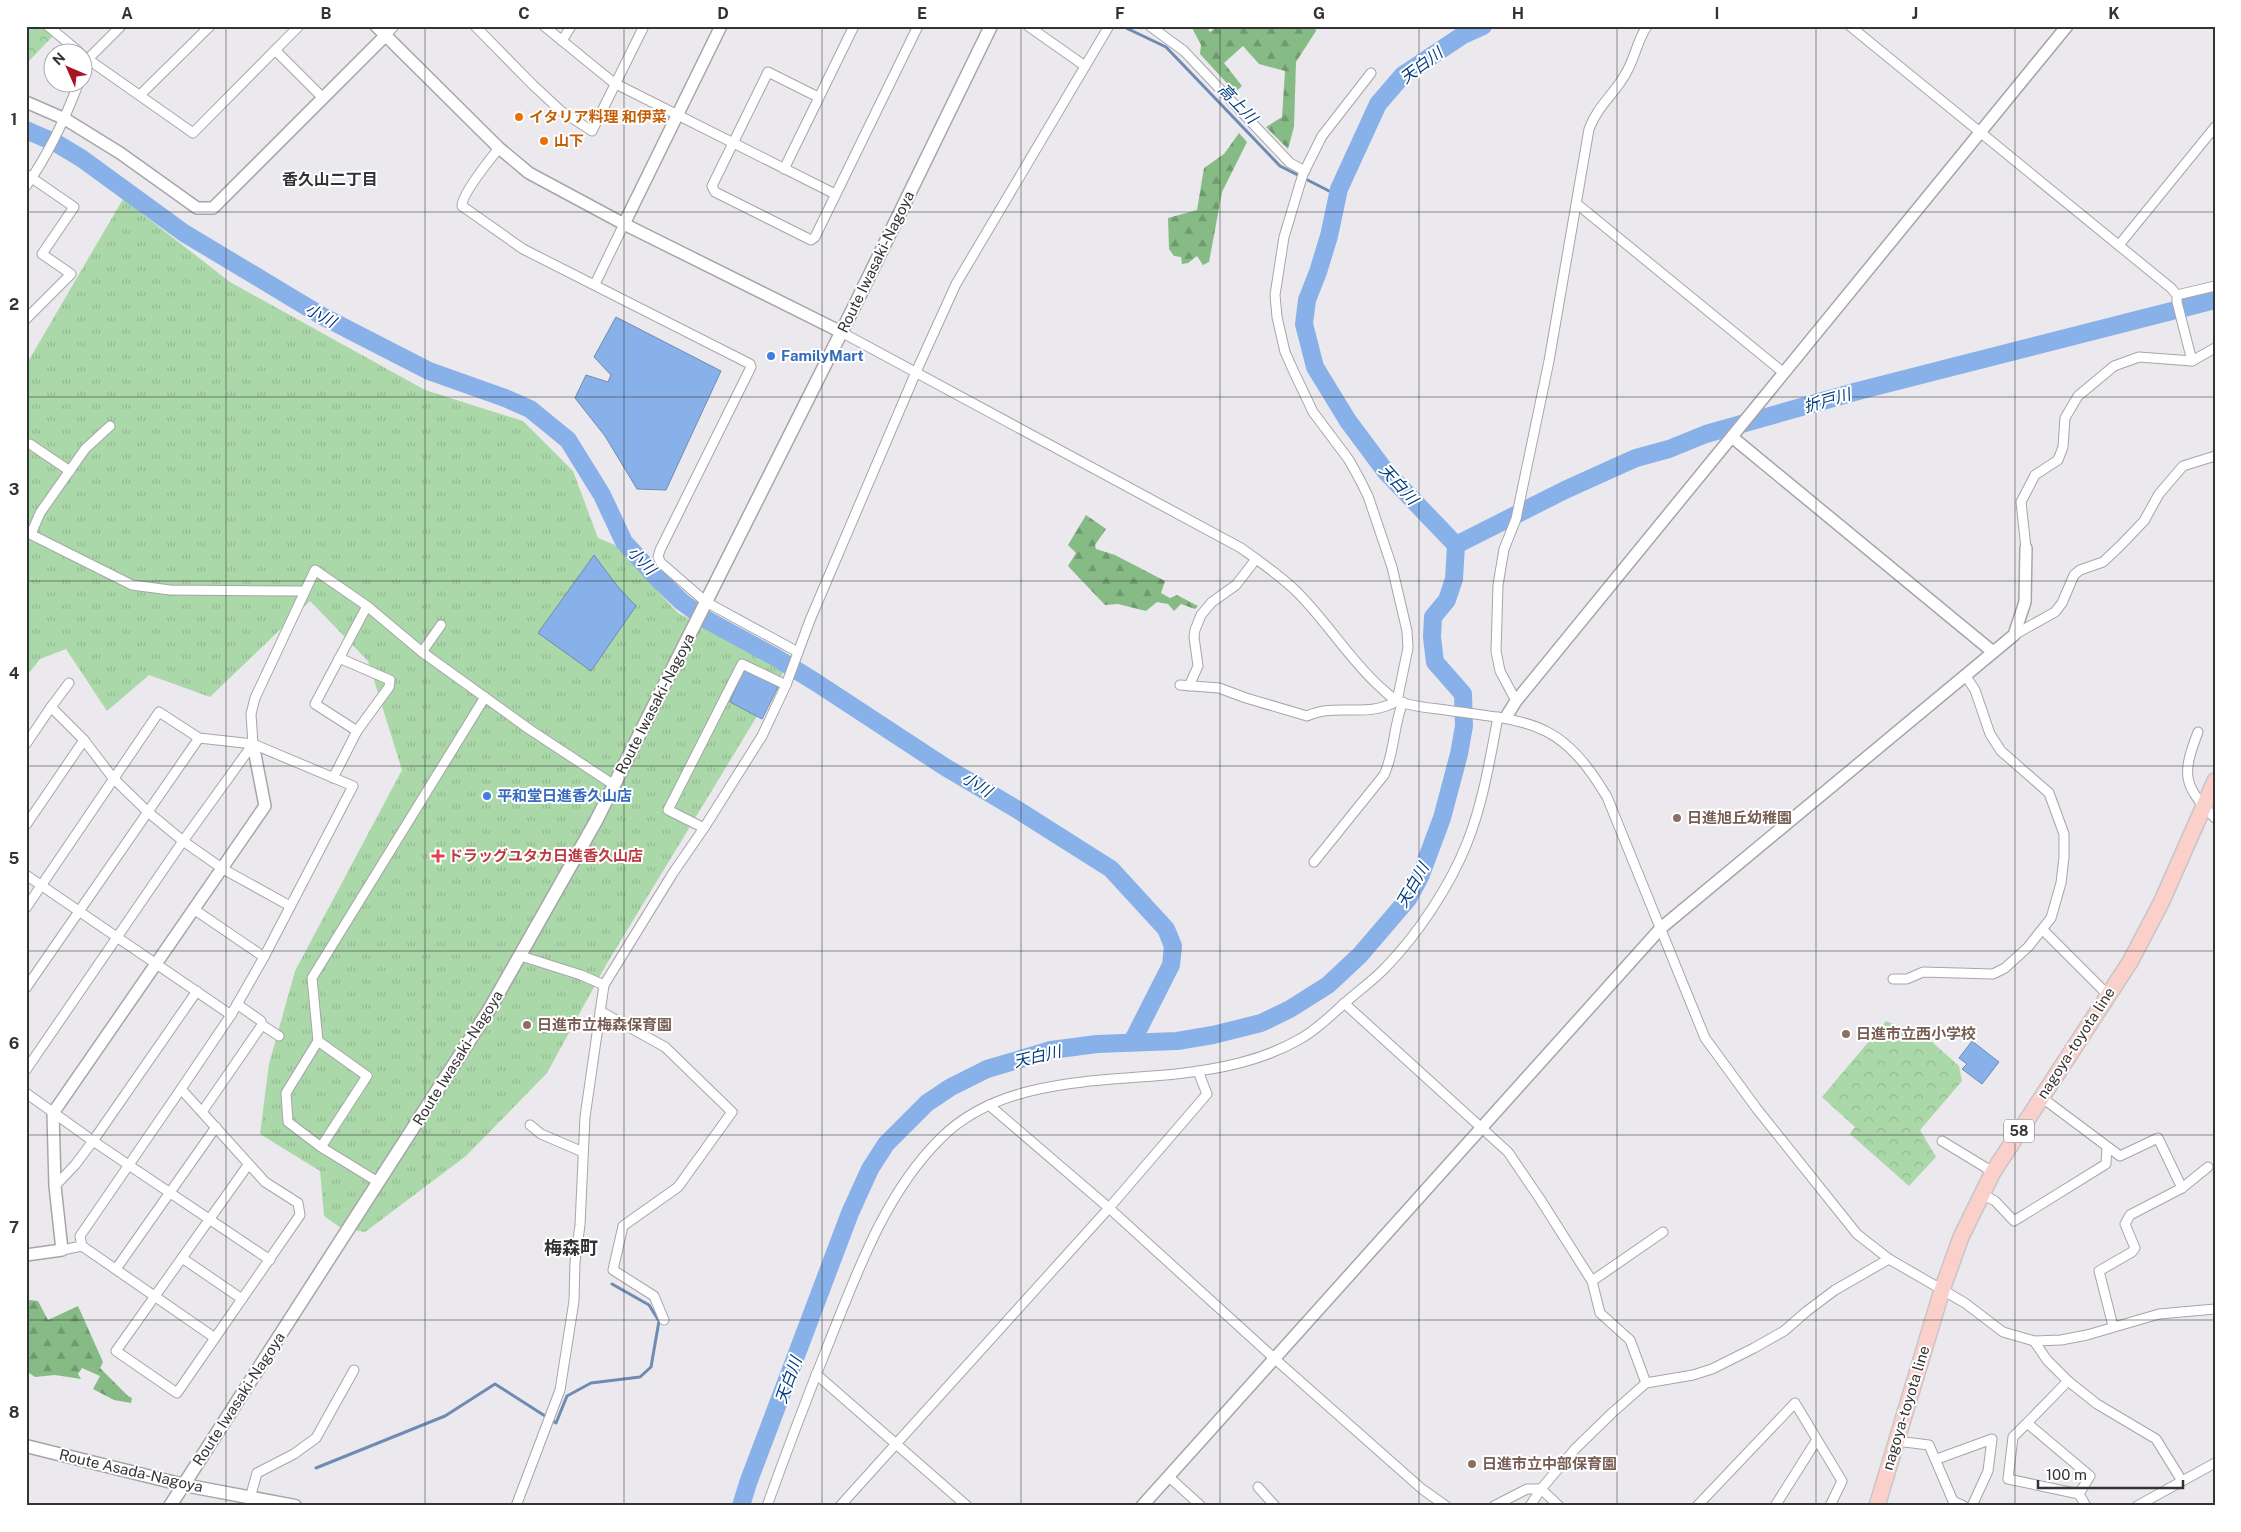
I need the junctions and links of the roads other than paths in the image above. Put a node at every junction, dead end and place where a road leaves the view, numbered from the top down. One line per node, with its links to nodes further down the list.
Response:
1 (48, 26): 23 (street)
2 (121, 26): 25 (street)
3 (210, 26): 31 (street)
4 (298, 26): 24 (street)
5 (376, 26): 21 (street)
6 (394, 26): 21 (street)
7 (475, 26): 29 (street)
8 (544, 26): 22 (street)
9 (571, 26): 22 (street)
10 (644, 26): 29 (street)
11 (721, 26): 35 (street)
12 (854, 26): 33 (street)
13 (918, 26): 45 (street)
14 (991, 26): 53 (main road, Route Iwasaki-Nagoya)
15 (1028, 26): 27 (street)
16 (1150, 26): 42 (street)
17 (1647, 26): 46 (street)
18 (1850, 26): 38 (street)
19 (2067, 26): 38 (street)
20 (1109, 27): 27 (street)
21 (386, 35): 32 (street); 40 (street)
22 (562, 41): 29 (street)
23 (67, 42)
24 (275, 50): 31 (street); 32 (street)
25 (92, 51)
26 (92, 62): 31 (street)
27 (1085, 66): 56 (street)
28 (1371, 73): 42 (street)
29 (614, 83): 35 (street)
30 (75, 92): 36 (street)
31 (140, 95)
32 (322, 97): 36 (street)
33 (818, 97): 39 (street); 41 (street)
34 (26, 102): 36 (street)
35 (678, 115): 39 (street); 47 (street)
36 (64, 120): 43 (street)
37 (2215, 127): 48 (street)
38 (1980, 133): 48 (street); 57 (street)
39 (734, 143): 41 (street); 45 (street)
40 (499, 148): 47 (street); 49 (street)
41 (784, 169): 45 (street)
42 (1304, 173): 81 (street)
43 (29, 175): 44 (street); 52 (street)
44 (26, 186)
45 (835, 194)
46 (1577, 204): 57 (street); 82 (street)
47 (624, 224): 49 (street); 53 (street)
48 (2119, 245): 51 (street)
49 (595, 284): 68 (street)
50 (2215, 286): 51 (street)
51 (2177, 298): 55 (street)
52 (26, 319)
53 (841, 332): 56 (street); 68 (main road, Route Iwasaki-Nagoya)
54 (2215, 348): 55 (street)
55 (2192, 361): 64 (street)
56 (916, 372): 65 (street); 73 (street)
57 (1784, 373): 59 (street)
58 (110, 426): 62 (street)
59 (1732, 437): 72 (street); 82 (street)
60 (30, 444): 62 (street)
61 (2215, 456): 70 (street)
62 (70, 472): 63 (street)
63 (29, 533): 66 (street)
64 (2026, 548): 70 (street)
65 (1256, 559): 79 (street); 81 (street)
66 (304, 590): 67 (street); 90 (street)
67 (367, 606): 71 (street); 74 (street)
68 (704, 606): 73 (street); 94 (main road, Route Iwasaki-Nagoya)
69 (441, 625): 71 (street)
70 (2014, 635): 72 (street)
71 (422, 652): 80 (street)
72 (1992, 652): 75 (street)
73 (797, 656): 76 (street)
74 (339, 658): 85 (street); 85 (street)
75 (1966, 675): 109 (street); 110 (street)
76 (788, 681): 99 (street); 99 (street)
77 (69, 683): 83 (street)
78 (1180, 685): 79 (street)
79 (1190, 686): 81 (street)
80 (485, 697): 94 (street); 126 (street)
81 (1400, 702): 84 (street); 101 (street)
82 (1516, 702): 84 (street)
83 (51, 707): 88 (street); 89 (street)
84 (1502, 717): 109 (street); 120 (street)
85 (357, 731): 92 (street)
86 (2198, 732): 95 (street)
87 (199, 738): 90 (street); 91 (street); 96 (street)
88 (84, 740): 91 (street); 98 (street)
89 (26, 744)
90 (253, 744): 92 (street); 100 (street); 102 (street)
91 (113, 778): 96 (street); 104 (street)
92 (333, 778): 105 (street)
93 (2215, 781): 95 (main road, nagoya-toyota line / 58)
94 (614, 785): 112 (main road, Route Iwasaki-Nagoya)
95 (2204, 807): 97 (street); 119 (main road, nagoya-toyota line / 58)
96 (148, 812): 100 (street); 108 (street)
97 (2215, 818)
98 (26, 826)
99 (704, 828): 116 (street)
100 (183, 841): 102 (street); 111 (street)
101 (1314, 862)
102 (223, 868): 105 (street); 107 (street)
103 (26, 875): 104 (street)
104 (42, 886): 106 (street); 108 (street)
105 (290, 906): 113 (street)
106 (26, 908)
107 (195, 910): 113 (street); 114 (street)
108 (80, 911): 111 (street); 117 (street)
109 (1661, 928): 137 (street); 159 (street)
110 (2043, 930): 115 (street); 119 (street)
111 (118, 938): 114 (street); 127 (street)
112 (520, 956): 116 (street); 147 (main road, Route Iwasaki-Nagoya)
113 (264, 957): 121 (street)
114 (157, 965): 118 (street); 133 (street)
115 (1893, 979)
116 (604, 985): 122 (street)
117 (26, 988)
118 (197, 990): 123 (street); 138 (street)
119 (2108, 995): 131 (main road, nagoya-toyota line / 58)
120 (1344, 1003): 128 (street); 137 (street)
121 (237, 1004): 123 (street); 124 (street)
122 (600, 1011): 142 (street); 167 (street)
123 (231, 1015): 129 (street)
124 (262, 1024): 125 (street); 134 (street)
125 (280, 1036)
126 (318, 1041): 140 (street); 140 (street)
127 (26, 1070)
128 (1198, 1071): 132 (street); 152 (street)
129 (181, 1089): 134 (street); 143 (street)
130 (26, 1093): 133 (street)
131 (2041, 1097): 141 (street); 146 (main road, nagoya-toyota line / 58)
132 (989, 1105): 152 (street); 173 (street)
133 (53, 1112): 138 (street); 148 (street)
134 (202, 1112): 136 (street)
135 (530, 1125): 142 (street)
136 (216, 1126): 144 (street); 150 (street)
137 (1480, 1128): 162 (street); 171 (street)
138 (93, 1141): 143 (street); 148 (street)
139 (1942, 1141): 146 (street)
140 (321, 1147): 147 (street)
141 (2107, 1148): 149 (street); 151 (street)
142 (583, 1152): 192 (street)
143 (130, 1164): 150 (street); 155 (street)
144 (248, 1165): 153 (street); 160 (street)
145 (2208, 1167): 149 (street)
146 (1993, 1172): 151 (main road, nagoya-toyota line / 58)
147 (378, 1182): 185 (main road, Route Iwasaki-Nagoya)
148 (55, 1186): 156 (street)
149 (2182, 1188): 168 (street)
150 (169, 1191): 153 (street); 161 (street)
151 (1982, 1194): 163 (main road, nagoya-toyota line / 58)
152 (1109, 1208): 171 (street); 179 (street)
153 (210, 1219): 158 (street); 160 (street)
154 (1663, 1232): 162 (street)
155 (82, 1246): 156 (street); 161 (street)
156 (62, 1250): 157 (street)
157 (26, 1255)
158 (182, 1258): 164 (street); 165 (street)
159 (1888, 1259): 163 (street); 175 (street)
160 (270, 1260): 165 (street)
161 (116, 1269): 164 (street)
162 (1592, 1281): 175 (street)
163 (1942, 1290): 170 (street); 178 (main road, nagoya-toyota line / 58)
164 (155, 1297): 169 (street); 169 (street)
165 (242, 1299): 169 (street)
166 (2215, 1309): 168 (street)
167 (664, 1320)
168 (2113, 1326): 170 (street)
169 (215, 1338)
170 (2034, 1341): 174 (street)
171 (1274, 1359): 183 (street); 199 (street)
172 (354, 1370): 189 (street)
173 (816, 1374): 179 (street); 193 (street)
174 (2068, 1381): 176 (street); 184 (street)
175 (1646, 1383): 187 (street)
176 (2027, 1423): 188 (street); 188 (street)
177 (1816, 1440): 203 (street); 204 (street); 205 (street)
178 (1896, 1441): 181 (street); 206 (main road, nagoya-toyota line / 58)
179 (897, 1442): 194 (street); 195 (street)
180 (26, 1446): 185 (main road, Route Asada-Nagoya)
181 (1937, 1460): 207 (street); 208 (street)
182 (2214, 1464): 184 (street)
183 (1169, 1477): 196 (street); 197 (street)
184 (2182, 1481): 210 (street)
185 (184, 1485): 189 (main road, Route Asada-Nagoya); 190 (main road, Route Iwasaki-Nagoya)
186 (1258, 1487): 198 (street)
187 (1541, 1490): 200 (street); 201 (street); 202 (street)
188 (2079, 1494): 209 (street)
189 (250, 1498): 191 (main road, Route Asada-Nagoya)
190 (170, 1506)
191 (294, 1506)
192 (516, 1506)
193 (766, 1506)
194 (840, 1506)
195 (967, 1506)
196 (1142, 1506)
197 (1201, 1506)
198 (1275, 1506)
199 (1446, 1506)
200 (1494, 1506)
201 (1530, 1506)
202 (1559, 1506)
203 (1697, 1506)
204 (1776, 1506)
205 (1830, 1506)
206 (1876, 1506)
207 (1964, 1506)
208 (1972, 1506)
209 (2086, 1506)
210 (2137, 1506)

